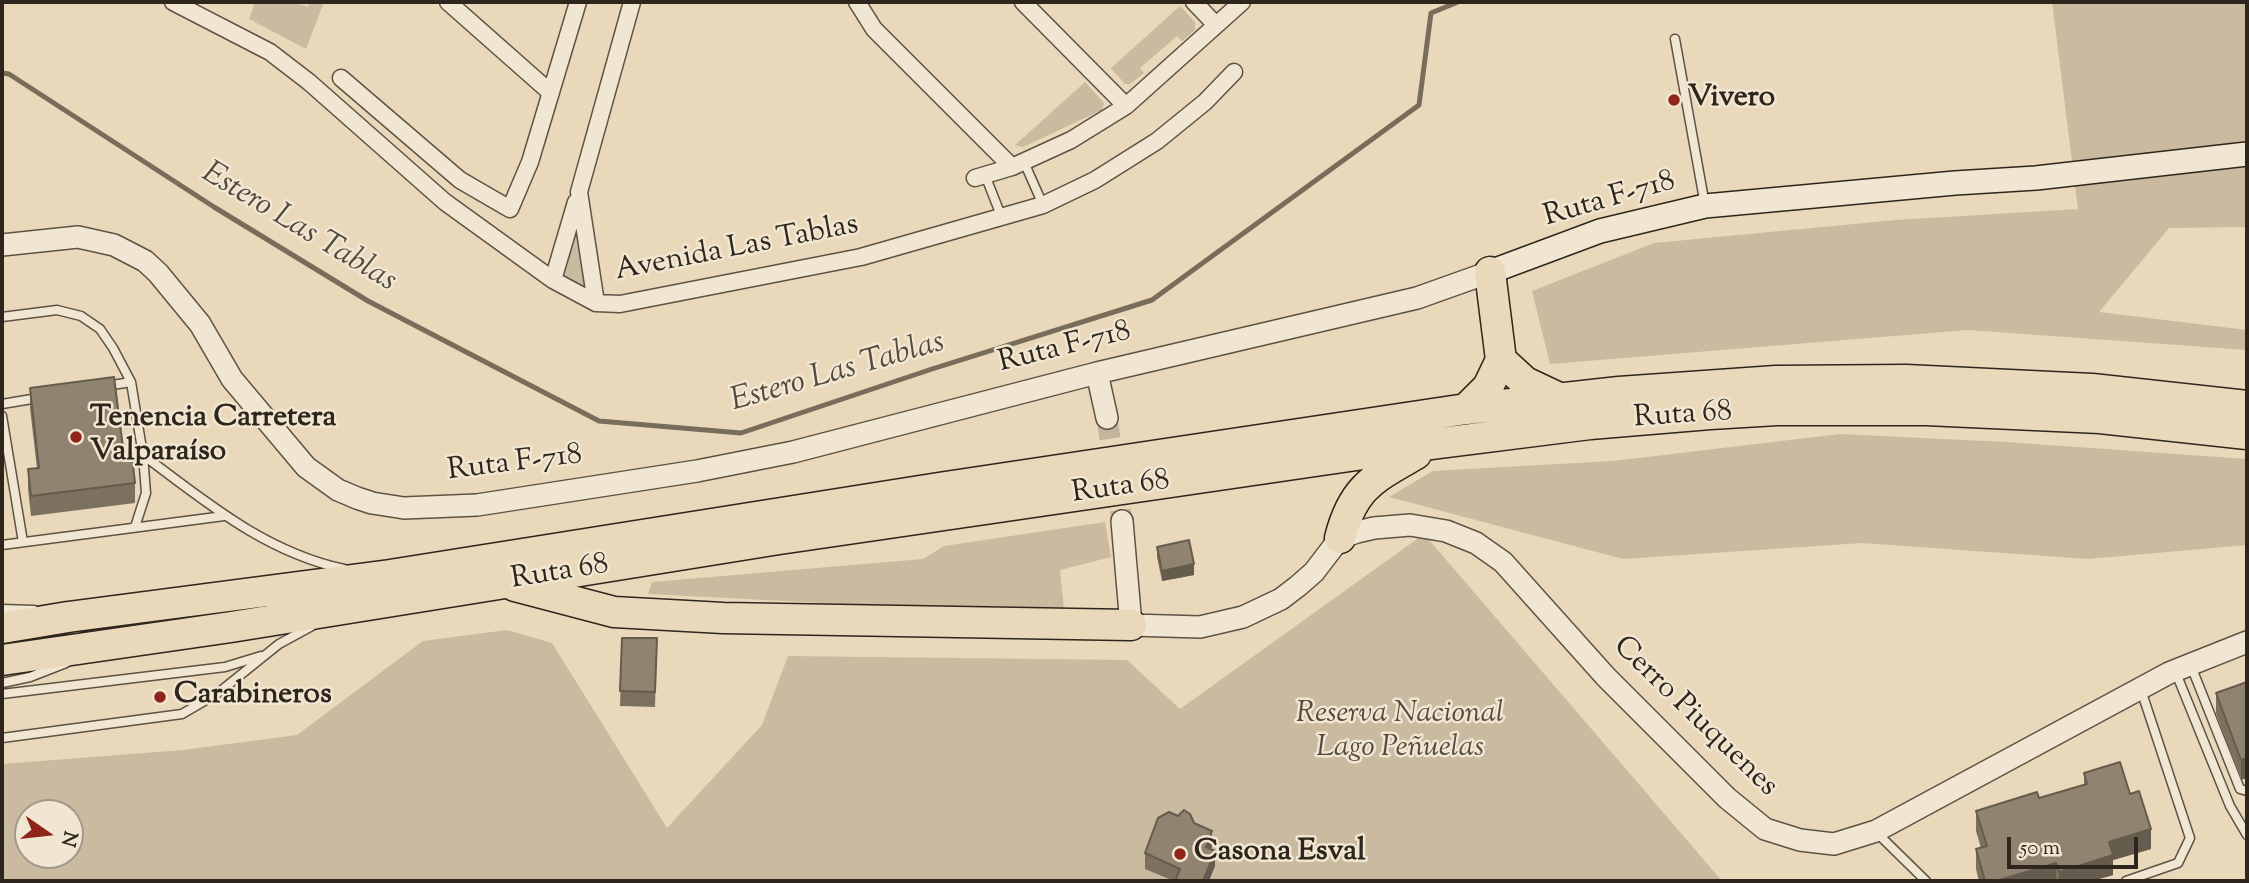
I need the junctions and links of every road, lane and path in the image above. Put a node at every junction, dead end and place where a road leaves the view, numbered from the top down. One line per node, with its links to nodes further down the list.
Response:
1 (173, 2): 24 (street, Avenida Las Tablas)
2 (448, 2): 13 (street)
3 (578, 2): 13 (street)
4 (632, 2): 18 (street)
5 (857, 2): 16 (street)
6 (1023, 2): 14 (street)
7 (1194, 2): 9 (street)
8 (1241, 2): 9 (street)
9 (1215, 24): 14 (street)
10 (1675, 39): 20 (lane)
11 (1234, 72): 19 (street, Avenida Las Tablas)
12 (341, 78): 13 (street)
13 (551, 93)
14 (1126, 106): 16 (street)
15 (2247, 154): 20 (main road, Ruta F-718)
16 (1018, 164): 17 (street); 19 (lane)
17 (980, 176): 21 (lane)
18 (579, 192): 24 (street); 25 (street)
19 (1043, 205): 21 (street, Avenida Las Tablas)
20 (1705, 206): 23 (main road, Ruta F-718)
21 (1002, 218): 25 (street, Avenida Las Tablas)
22 (2, 245): 28 (street, Ruta F-718)
23 (1490, 272): 27 (highway); 28 (street, Ruta F-718)
24 (554, 281): 25 (street, Avenida Las Tablas)
25 (596, 303)
26 (2, 317): 29 (lane)
27 (1501, 360): 32 (highway); 35 (highway)
28 (1097, 373): 37 (street)
29 (131, 382): 30 (lane); 40 (lane)
30 (92, 388)
31 (53, 395): 33 (lane)
32 (1561, 399): 34 (highway, Ruta 68); 35 (highway, Ruta 68)
33 (2, 404)
34 (2247, 405)
35 (1466, 409): 47 (highway, Ruta 68)
36 (2, 416): 45 (lane)
37 (1107, 418)
38 (2247, 434): 39 (highway, Ruta 68)
39 (1432, 444): 44 (highway); 48 (highway, Ruta 68)
40 (143, 455): 41 (lane); 43 (lane)
41 (224, 516): 43 (lane); 47 (lane)
42 (1122, 521): 52 (street)
43 (135, 527): 45 (lane)
44 (1340, 538): 52 (street); 64 (street, Cerro Piuquenes)
45 (23, 542): 46 (lane)
46 (2, 545)
47 (390, 575): 51 (highway, Ruta 68)
48 (501, 583): 49 (highway, Ruta 68); 52 (highway)
49 (372, 605): 54 (highway, Ruta 68); 56 (lane)
50 (2, 609): 51 (lane)
51 (68, 617): 53 (highway, Ruta 68)
52 (1131, 625)
53 (2, 628)
54 (129, 641): 57 (highway, Ruta 68); 59 (lane)
55 (2247, 642): 58 (street, Cerro Piuquenes)
56 (264, 655): 61 (lane); 62 (lane)
57 (2, 660)
58 (2182, 666): 60 (street, Cerro Piuquenes); 63 (lane); 65 (lane)
59 (2, 683)
60 (2140, 687): 64 (street, Cerro Piuquenes); 67 (lane)
61 (2, 694)
62 (2, 738)
63 (2247, 791)
64 (1876, 831): 66 (lane)
65 (2247, 835)
66 (1926, 881)
67 (2126, 881)

